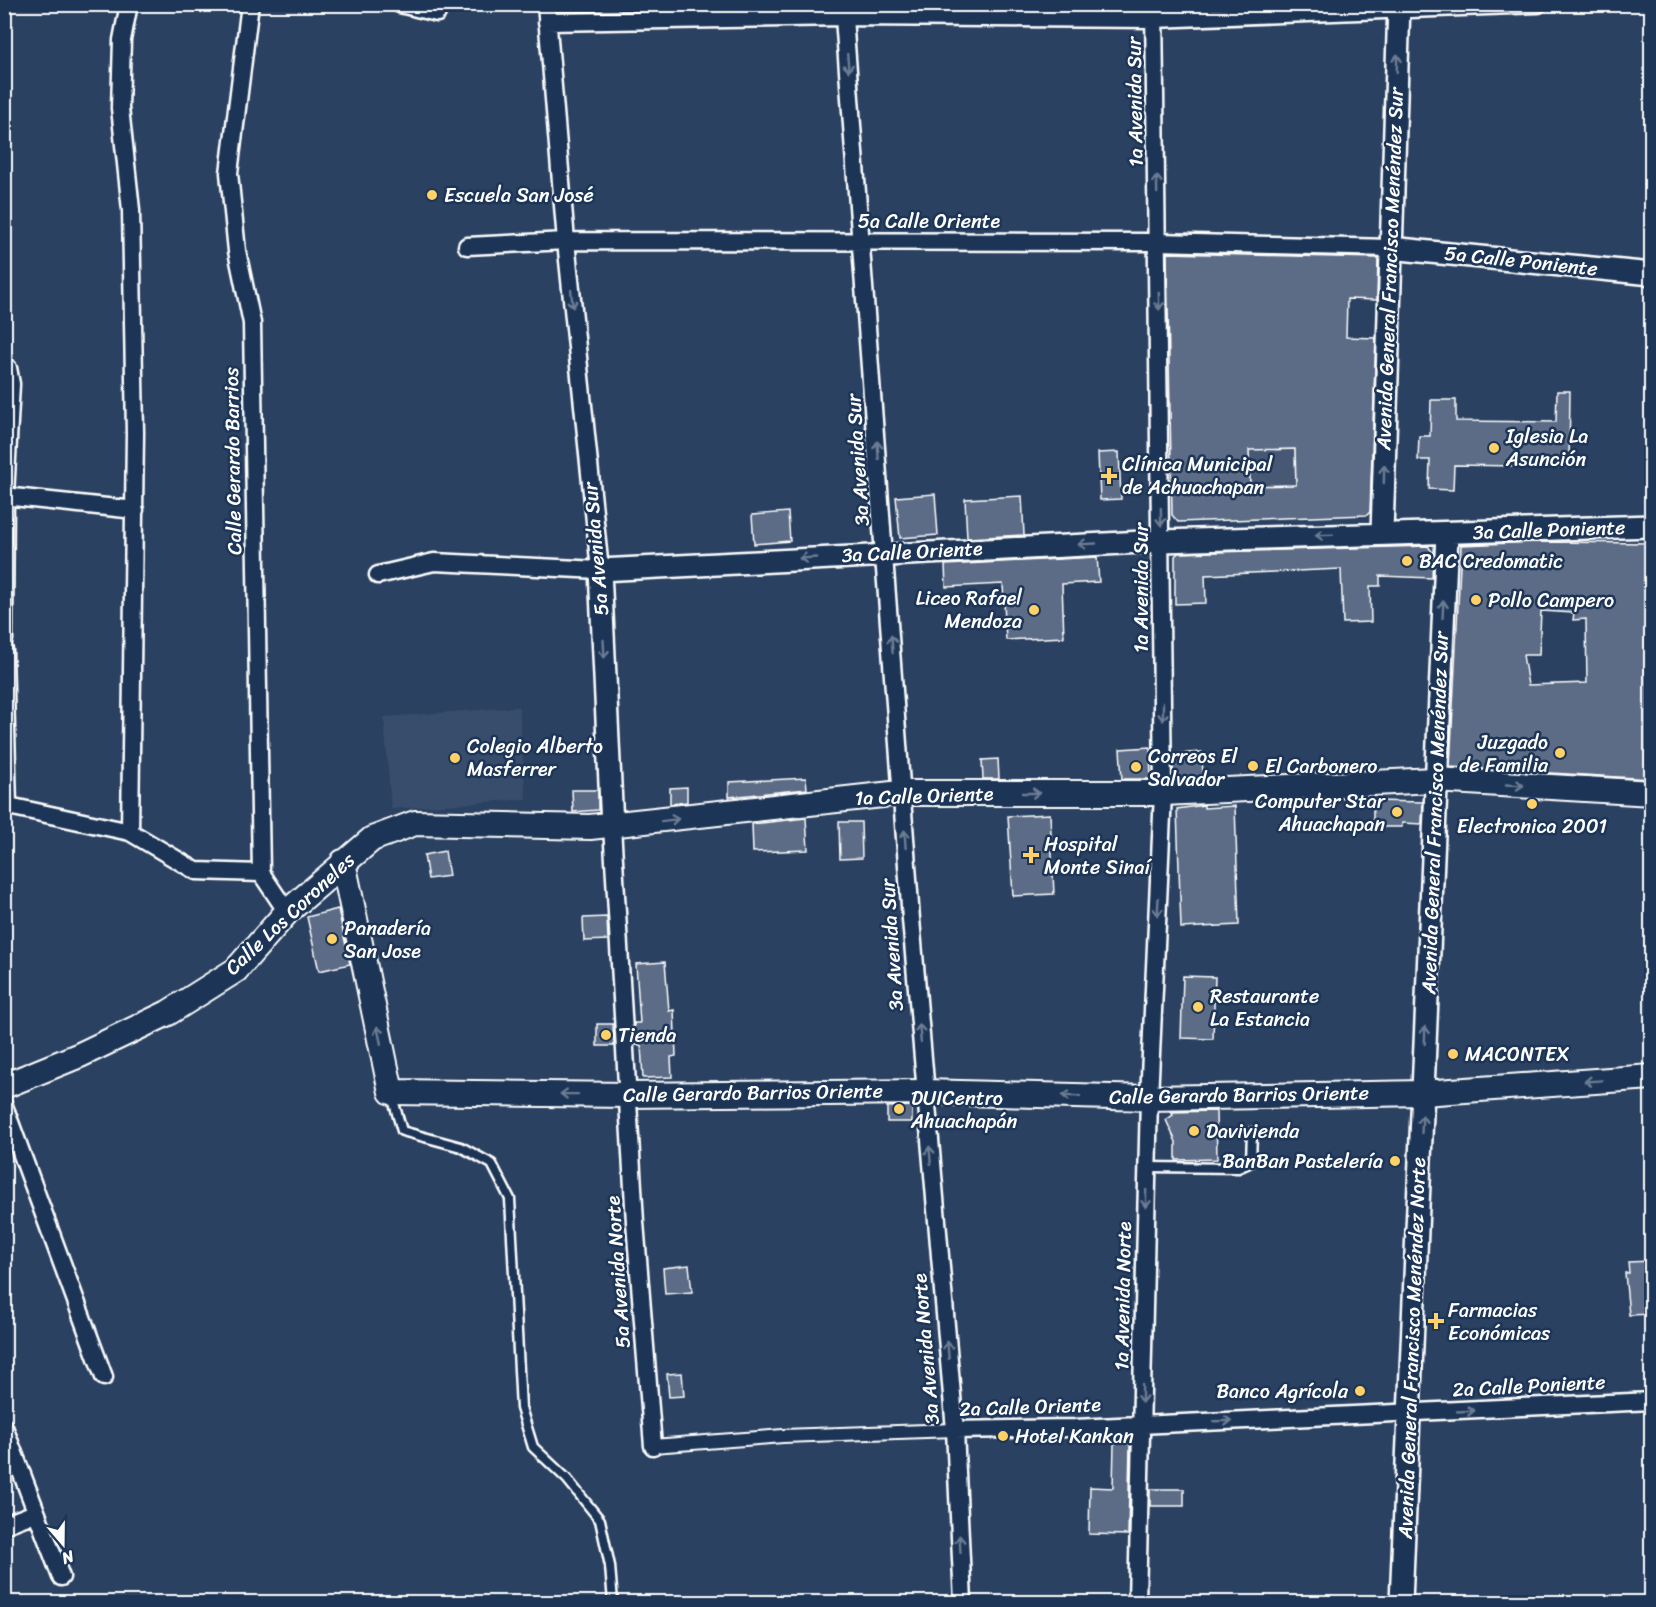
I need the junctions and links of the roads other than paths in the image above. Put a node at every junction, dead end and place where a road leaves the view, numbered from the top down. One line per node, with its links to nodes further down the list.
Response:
1 (129, 4): 19 (street)
2 (250, 4): 39 (street, Calle Gerardo Barrios)
3 (400, 4): 9 (street)
4 (546, 4): 10 (street, 5a Avenida Sur)
5 (1538, 4): 6 (street)
6 (1399, 6): 8 (street); 15 (street, Avenida General Francisco Menéndez Sur, one-way to 6)
7 (844, 11): 8 (street); 10 (street); 12 (street, 3a Avenida Sur, one-way to 12)
8 (1154, 12): 13 (street, 1a Avenida Sur, one-way to 8)
9 (437, 13)
10 (547, 22): 11 (street, 5a Avenida Sur)
11 (566, 241): 12 (street, 5a Calle Oriente); 14 (street, 5a Calle Oriente); 25 (street, 5a Avenida Sur, one-way to 25)
12 (863, 242): 13 (street, 5a Calle Oriente); 24 (street, 3a Avenida Sur, one-way to 12)
13 (1158, 242): 15 (street, 5a Calle Oriente); 23 (street, 1a Avenida Sur, one-way to 23)
14 (467, 246)
15 (1390, 248): 16 (street, 5a Calle Poniente); 21 (street, Avenida General Francisco Menéndez Sur, one-way to 15)
16 (1652, 274)
17 (4, 365): 18 (street)
18 (4, 496): 19 (street); 27 (street)
19 (135, 510): 37 (street)
20 (1652, 526): 22 (street, 3a Calle Poniente)
21 (1382, 533): 22 (street, 3a Calle Oriente); 23 (street, 3a Calle Oriente, one-way to 23)
22 (1447, 533): 30 (street, Avenida General Francisco Menéndez Sur, one-way to 22)
23 (1162, 541): 24 (street, 3a Calle Oriente, one-way to 24); 32 (street, 1a Avenida Sur, one-way to 32)
24 (886, 553): 25 (street, 3a Calle Oriente, one-way to 25); 31 (street, 3a Avenida Sur, one-way to 24)
25 (600, 570): 26 (street, 3a Calle Oriente); 36 (street, 5a Avenida Sur, one-way to 36)
26 (378, 575)
27 (4, 640)
28 (4, 650): 29 (street)
29 (5, 656): 34 (street)
30 (1435, 780): 32 (main road, 1a Calle Oriente); 33 (main road, 1a Calle Oriente, one-way to 33); 45 (street, Avenida General Francisco Menéndez Sur, one-way to 30)
31 (901, 793): 32 (main road, 1a Calle Oriente, one-way to 32); 36 (main road, 1a Calle Oriente, one-way to 31); 44 (street, 3a Avenida Sur, one-way to 31)
32 (1163, 793): 47 (street, 1a Avenida Sur, one-way to 47)
33 (1652, 793)
34 (6, 806): 37 (street)
35 (415, 823): 36 (main road, 1a Calle Oriente); 38 (main road, Calle Los Coroneles)
36 (612, 826): 46 (street, 5a Avenida Sur)
37 (130, 832): 39 (street)
38 (343, 862): 40 (main road, Calle Los Coroneles); 43 (main road, one-way to 38)
39 (261, 873): 40 (street)
40 (287, 912): 42 (main road, Calle Los Coroneles)
41 (1652, 1077): 45 (main road, Calle Gerardo Barrios Oriente, one-way to 45)
42 (4, 1086)
43 (391, 1092): 46 (main road, Calle Gerardo Barrios Oriente, one-way to 43); 61 (lane)
44 (924, 1092): 46 (main road, Calle Gerardo Barrios Oriente); 47 (main road, Calle Gerardo Barrios Oriente, one-way to 44); 56 (street, 3a Avenida Norte, one-way to 44)
45 (1423, 1093): 47 (main road, Calle Gerardo Barrios Oriente); 53 (street, Avenida General Francisco Menéndez Norte, one-way to 45)
46 (628, 1095): 57 (street, 5a Avenida Norte)
47 (1149, 1098): 50 (street, 1a Avenida Norte)
48 (4, 1106): 51 (street)
49 (1252, 1132): 50 (lane)
50 (1147, 1167): 54 (street, 1a Avenida Norte, one-way to 54)
51 (104, 1377)
52 (1652, 1401): 53 (street, 2a Calle Poniente, one-way to 52)
53 (1408, 1413): 54 (street, 2a Calle Oriente, one-way to 53); 64 (street, Avenida General Francisco Menéndez Norte)
54 (1141, 1424): 56 (street, 2a Calle Oriente); 63 (street, 1a Avenida Norte)
55 (4, 1427): 58 (street)
56 (955, 1430): 57 (street, 2a Calle Oriente); 62 (street, 3a Avenida Norte, one-way to 56)
57 (653, 1446)
58 (35, 1512): 59 (street); 60 (street)
59 (4, 1525)
60 (62, 1577)
61 (613, 1602)
62 (963, 1602)
63 (1137, 1602)
64 (1401, 1602)

